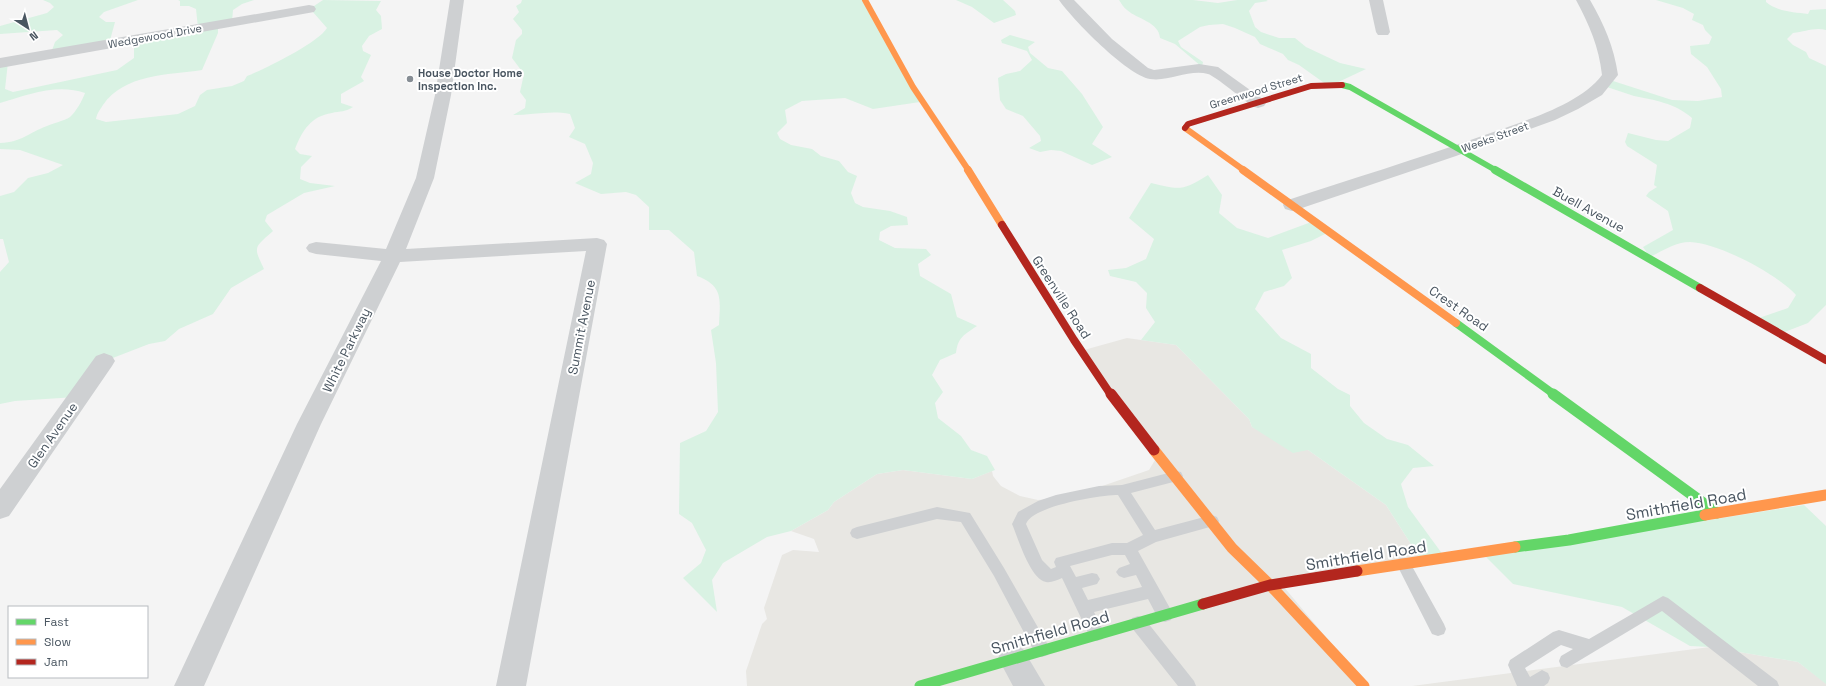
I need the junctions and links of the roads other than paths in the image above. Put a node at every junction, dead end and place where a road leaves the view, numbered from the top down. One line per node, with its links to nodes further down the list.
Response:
1 (457, 0): 15 (street, White Parkway)
2 (864, 0): 18 (main road, Greenville Road)
3 (1066, 0): 10 (street)
4 (1376, 0): 7 (street)
5 (1583, 0): 12 (street, Weeks Street)
6 (309, 9): 8 (street, Wedgewood Drive)
7 (1383, 32)
8 (0, 62)
9 (1338, 84): 10 (main road, Greenwood Street); 12 (main road, Buell Avenue)
10 (1258, 103): 11 (main road, Greenwood Street)
11 (1184, 128): 13 (main road, Crest Road)
12 (1458, 150): 13 (street, Weeks Street); 16 (main road, Buell Avenue)
13 (1292, 205): 22 (main road, Crest Road)
14 (316, 248): 15 (street, Summit Avenue)
15 (392, 256): 43 (street, White Parkway); 44 (street, Summit Avenue)
16 (1826, 360)
17 (104, 361): 21 (street, Glen Avenue)
18 (1176, 476): 19 (lane); 23 (main road, Greenville Road)
19 (1122, 490): 25 (lane); 30 (lane)
20 (1826, 496): 22 (main road, Smithfield Road)
21 (0, 509)
22 (1717, 513): 27 (main road, Smithfield Road)
23 (1212, 521): 25 (lane); 32 (main road, Greenville Road)
24 (857, 533): 40 (lane)
25 (1152, 537): 26 (lane)
26 (1129, 549): 28 (lane); 30 (lane)
27 (1403, 563): 32 (main road, Smithfield Road); 37 (lane)
28 (1139, 568): 29 (lane); 33 (lane)
29 (1124, 572)
30 (1069, 578): 31 (lane); 34 (lane)
31 (1092, 579)
32 (1270, 585): 35 (main road, Smithfield Road); 48 (main road, Greenville Road)
33 (1152, 591): 34 (lane); 35 (lane)
34 (1084, 608): 38 (lane)
35 (1165, 615): 36 (main road, Smithfield Road)
36 (1138, 623): 38 (main road, Smithfield Road); 47 (lane)
37 (1438, 629)
38 (1097, 634): 40 (main road, Smithfield Road)
39 (1590, 647): 42 (lane); 49 (lane); 50 (lane)
40 (1042, 650): 41 (main road, Smithfield Road)
41 (1013, 658): 45 (main road, Smithfield Road); 46 (street)
42 (1567, 661)
43 (189, 686)
44 (511, 686)
45 (920, 686)
46 (1030, 686)
47 (1188, 686)
48 (1364, 686)
49 (1524, 686)
50 (1771, 686)

